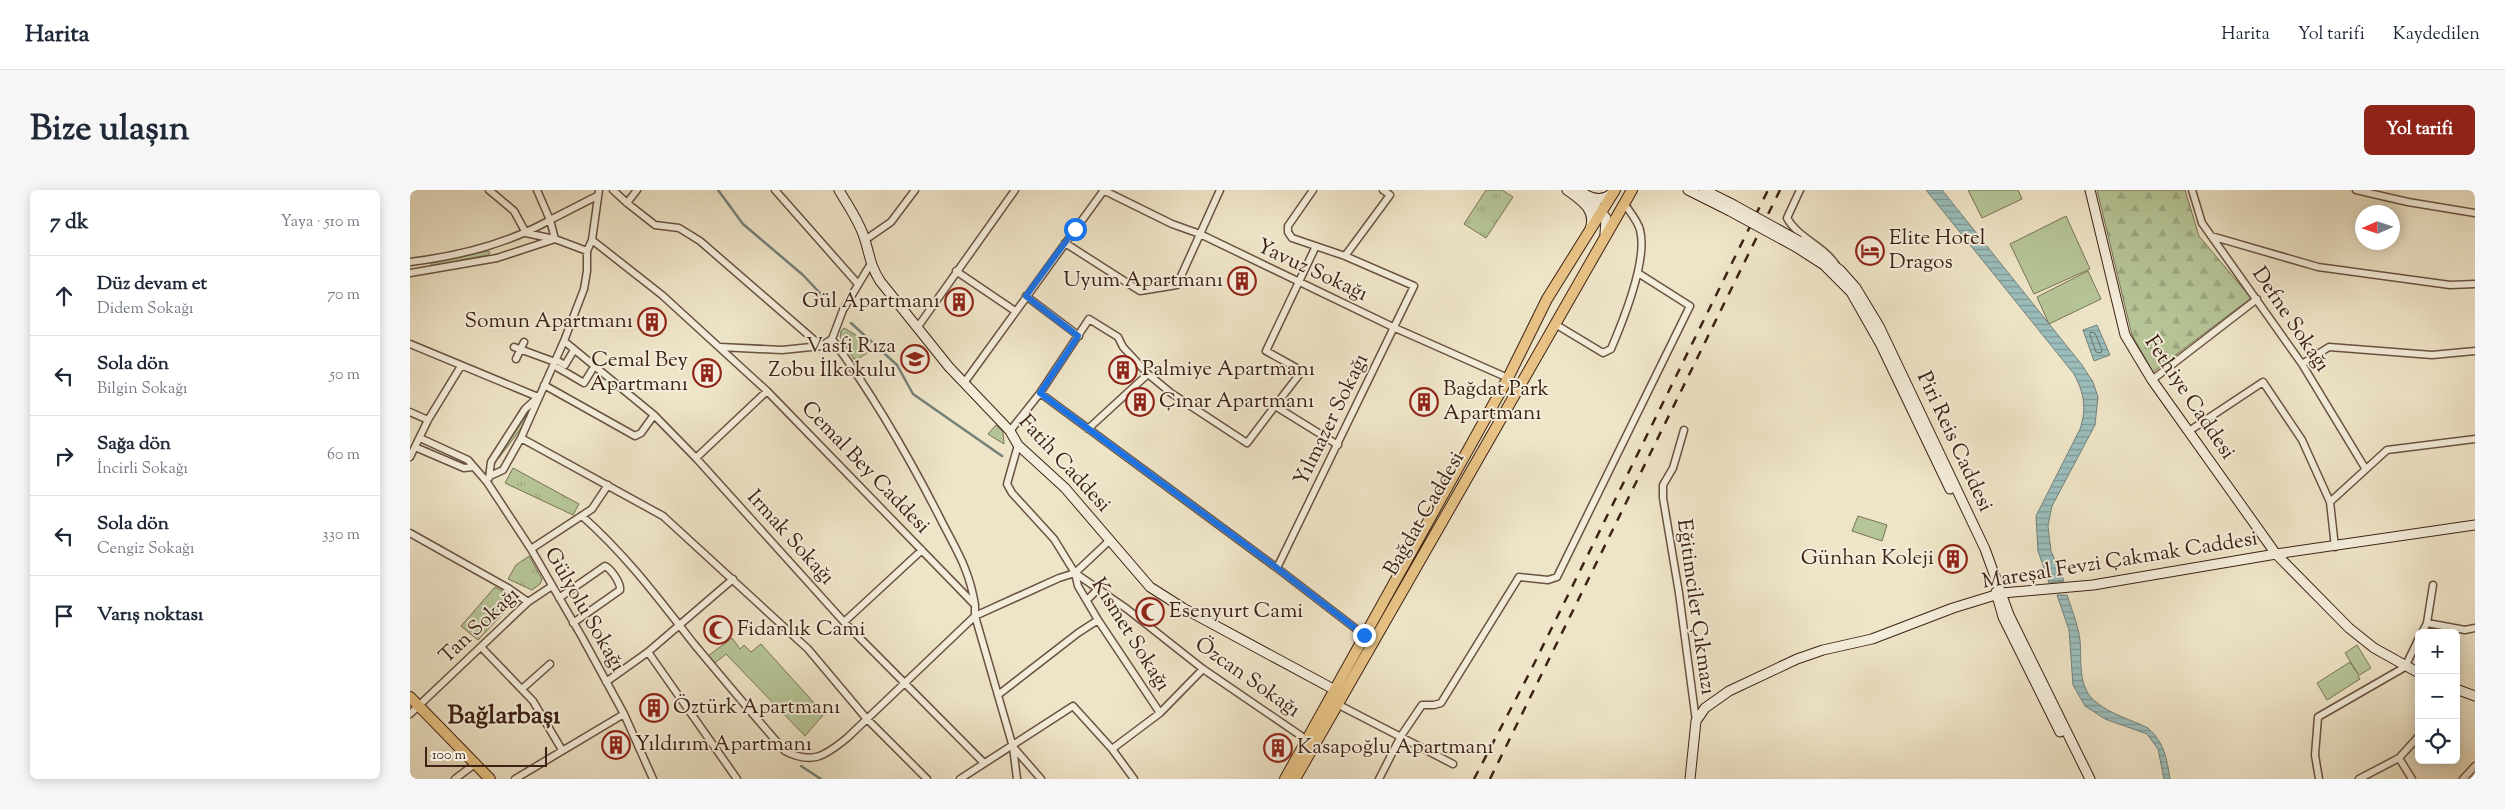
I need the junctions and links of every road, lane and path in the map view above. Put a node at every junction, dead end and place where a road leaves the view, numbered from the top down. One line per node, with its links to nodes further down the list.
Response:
1 (489, 190): 31 (street)
2 (537, 190): 30 (street)
3 (613, 190): 25 (street)
4 (637, 190): 25 (street)
5 (775, 190): 55 (street)
6 (839, 190): 38 (main road, Fatih Caddesi)
7 (915, 190): 38 (street)
8 (1015, 190): 51 (street)
9 (1104, 190): 32 (street, Yavuz Sokağı); 39 (street)
10 (1220, 190): 32 (street)
11 (1313, 190): 42 (street)
12 (1383, 190): 44 (street)
13 (1567, 190): 34 (main road)
14 (1579, 190): 24 (main road)
15 (1615, 190): 24 (main road); 28 (main road, Bağdat Caddesi)
16 (1632, 190): 26 (main road, Bağdat Caddesi)
17 (1688, 190): 27 (main road)
18 (1704, 190): 27 (main road, Piri Reis Caddesi)
19 (1800, 190): 49 (street)
20 (2090, 190): 85 (main road, Fethiye Caddesi)
21 (2192, 190): 35 (street, Defne Sokağı)
22 (2356, 190): 29 (street)
23 (598, 193): 30 (street); 37 (street)
24 (1590, 198): 28 (main road)
25 (627, 203): 71 (street)
26 (1624, 203): 33 (main road, Bağdat Caddesi); 52 (street)
27 (1730, 207): 40 (main road, Piri Reis Caddesi, bridge)
28 (1602, 213): 33 (main road); 34 (main road, Bağdat Caddesi)
29 (2475, 213)
30 (550, 220): 31 (street); 36 (street)
31 (526, 233): 36 (street); 41 (street)
32 (1200, 234): 39 (street); 54 (street, Yavuz Sokağı)
33 (1605, 235): 61 (main road, Bağdat Caddesi)
34 (1587, 236): 58 (main road, Bağdat Caddesi)
35 (2211, 236): 56 (street); 59 (street, Defne Sokağı)
36 (555, 239): 43 (street); 45 (street)
37 (592, 240): 43 (street); 73 (street, Cemal Bey Caddesi)
38 (865, 240): 48 (main road, Fatih Caddesi)
39 (1065, 243): 57 (street)
40 (1797, 244): 49 (main road, Piri Reis Caddesi); 126 (main road, Piri Reis Caddesi)
41 (494, 245): 45 (street); 46 (street)
42 (1316, 246): 44 (street); 54 (street)
43 (587, 251): 68 (street)
44 (1345, 256): 64 (street, Yılmazer Sokağı)
45 (497, 258): 50 (street)
46 (428, 260): 47 (street); 50 (street)
47 (410, 262)
48 (870, 265): 55 (street); 63 (main road, Fatih Caddesi)
49 (1840, 270): 126 (main road, Piri Reis Caddesi)
50 (428, 271): 53 (street)
51 (956, 271): 60 (street); 63 (street)
52 (1638, 273): 62 (street); 162 (street)
53 (410, 274)
54 (1300, 282): 64 (street, Yavuz Sokağı); 91 (street)
55 (858, 284): 67 (street)
56 (2475, 284)
57 (1026, 296): 60 (street); 66 (street)
58 (1547, 299): 61 (main road); 65 (main road, Bağdat Caddesi)
59 (2257, 299): 80 (street, Defne Sokağı); 85 (street)
60 (1015, 311): 86 (street)
61 (1562, 311): 62 (main road, Bağdat Caddesi)
62 (1555, 324): 74 (main road, Bağdat Caddesi)
63 (917, 328): 86 (main road, Fatih Caddesi)
64 (1395, 328): 84 (street, Yavuz Sokağı); 103 (street, Yılmazer Sokağı)
65 (1529, 335): 74 (main road); 84 (main road, Bağdat Caddesi)
66 (1078, 336): 83 (street); 89 (street)
67 (832, 339): 71 (street); 130 (street)
68 (564, 341): 76 (street, Irmak Sokağı); 79 (street)
69 (524, 342): 75 (street)
70 (410, 344): 81 (street)
71 (821, 346): 73 (street)
72 (514, 347): 75 (street)
73 (719, 347): 88 (street, Cemal Bey Caddesi)
74 (1541, 349): 155 (main road, Bağdat Caddesi)
75 (522, 350): 78 (street); 79 (street)
76 (574, 350): 79 (street); 93 (street, Irmak Sokağı)
77 (2475, 351): 80 (street)
78 (516, 359)
79 (556, 363): 82 (street); 87 (street)
80 (2302, 364): 107 (street, Defne Sokağı)
81 (461, 366): 90 (street); 94 (street)
82 (592, 370)
83 (1148, 374): 91 (street); 95 (street)
84 (1508, 378): 139 (main road, Bağdat Caddesi)
85 (2152, 380): 98 (main road, Fethiye Caddesi)
86 (964, 383): 97 (main road, Fatih Caddesi)
87 (544, 385): 90 (street); 93 (street)
88 (767, 391): 105 (street); 118 (street, Cemal Bey Caddesi)
89 (1040, 393): 95 (street); 97 (street)
90 (538, 397): 100 (street); 108 (street)
91 (1275, 406): 103 (street)
92 (410, 412): 94 (street)
93 (654, 415): 105 (street, Irmak Sokağı)
94 (428, 420): 99 (street)
95 (1088, 429): 120 (street)
96 (1684, 430): 161 (street, Eğitimciler Çıkmazı)
97 (1010, 431): 102 (main road, Fatih Caddesi)
98 (2189, 431): 110 (street); 119 (main road, Fethiye Caddesi)
99 (420, 438): 104 (street); 106 (street, Gülyolu Sokağı)
100 (521, 438): 108 (street); 109 (street)
101 (2475, 439): 107 (street)
102 (1018, 445): 114 (main road, Fatih Caddesi); 121 (street, Özcan Sokağı)
103 (1338, 446): 120 (street, Yılmazer Sokağı)
104 (412, 451): 106 (street)
105 (696, 458): 134 (street, Irmak Sokağı)
106 (473, 467): 108 (street, Gülyolu Sokağı)
107 (2365, 468): 110 (street)
108 (489, 479): 117 (street, Gülyolu Sokağı)
109 (608, 485): 111 (street); 122 (street)
110 (2330, 502): 116 (street)
111 (582, 516): 117 (street); 136 (street)
112 (2475, 525): 116 (main road, Mareşal Fevzi Çakmak Caddesi)
113 (413, 534): 115 (street); 129 (street)
114 (1109, 541): 121 (street); 150 (main road, Fatih Caddesi)
115 (410, 543)
116 (2335, 547): 119 (main road, Mareşal Fevzi Çakmak Caddesi)
117 (531, 549): 124 (street, Gülyolu Sokağı)
118 (922, 550): 130 (street, Cemal Bey Caddesi); 134 (street)
119 (2276, 554): 126 (main road, Mareşal Fevzi Çakmak Caddesi); 144 (main road, Fethiye Caddesi)
120 (1277, 568): 139 (street)
121 (1075, 573): 125 (street, Özcan Sokağı); 128 (street, Kısmet Sokağı); 131 (street)
122 (732, 579): 136 (street); 160 (street)
123 (2433, 585): 135 (street)
124 (552, 586): 127 (street, Gülyolu Sokağı); 129 (street, Tan Sokağı)
125 (1098, 589): 128 (street); 145 (street, Özcan Sokağı)
126 (1999, 593): 161 (main road, Mareşal Fevzi Çakmak Caddesi); 187 (main road, Piri Reis Caddesi); 188 (main road, Piri Reis Caddesi)
127 (559, 598): 133 (street, Gülyolu Sokağı); 133 (street)
128 (1087, 600): 132 (street, Kısmet Sokağı)
129 (528, 602): 141 (street, Tan Sokağı)
130 (975, 605): 131 (street)
131 (975, 616): 148 (street); 152 (street)
132 (1098, 620): 152 (street); 157 (street, Kısmet Sokağı)
133 (573, 622): 147 (street, Gülyolu Sokağı)
134 (844, 622): 148 (street, Irmak Sokağı)
135 (2427, 623): 137 (street); 138 (street)
136 (680, 626): 142 (street); 160 (street)
137 (2475, 628)
138 (2424, 629)
139 (1364, 635): 150 (main road, Bağdat Caddesi)
140 (2415, 646): 144 (street)
141 (482, 648): 149 (street); 156 (street, Tan Sokağı)
142 (648, 652): 147 (street); 173 (street)
143 (550, 664): 149 (street)
144 (2405, 667): 146 (main road, Fethiye Caddesi); 189 (street)
145 (1203, 669): 157 (street); 163 (street, Özcan Sokağı)
146 (2415, 671)
147 (606, 682): 159 (street, Gülyolu Sokağı)
148 (904, 684): 160 (street); 170 (street, Irmak Sokağı)
149 (523, 688): 167 (street)
150 (1335, 690): 163 (main road, Bağdat Caddesi)
151 (2460, 692): 153 (main road)
152 (998, 695): 165 (street)
153 (2475, 696)
154 (410, 697): 156 (main road)
155 (1337, 704): 162 (street); 184 (main road, Bağdat Caddesi)
156 (420, 705): 158 (street, Tan Sokağı); 169 (main road)
157 (1160, 713): 166 (street)
158 (410, 714)
159 (624, 714): 167 (street); 177 (street, Gülyolu Sokağı)
160 (866, 718): 178 (street)
161 (1696, 720): 186 (main road)
162 (1401, 736): 171 (street); 185 (street)
163 (1307, 740): 183 (main road, Bağdat Caddesi)
164 (2415, 740): 168 (street)
165 (1013, 747): 166 (street); 170 (street); 180 (street); 181 (street)
166 (1112, 749): 182 (street)
167 (562, 750): 176 (street)
168 (2399, 758): 190 (street); 191 (street)
169 (476, 763): 174 (street); 175 (main road)
170 (984, 763): 179 (street)
171 (1453, 764)
172 (2475, 766): 192 (street)
173 (736, 778)
174 (455, 779)
175 (490, 779)
176 (515, 779)
177 (653, 779)
178 (927, 779)
179 (960, 779)
180 (1017, 779)
181 (1041, 779)
182 (1134, 779)
183 (1284, 779)
184 (1295, 779)
185 (1379, 779)
186 (1690, 779)
187 (2084, 779)
188 (2090, 779)
189 (2320, 779)
190 (2360, 779)
191 (2412, 779)
192 (2463, 779)

